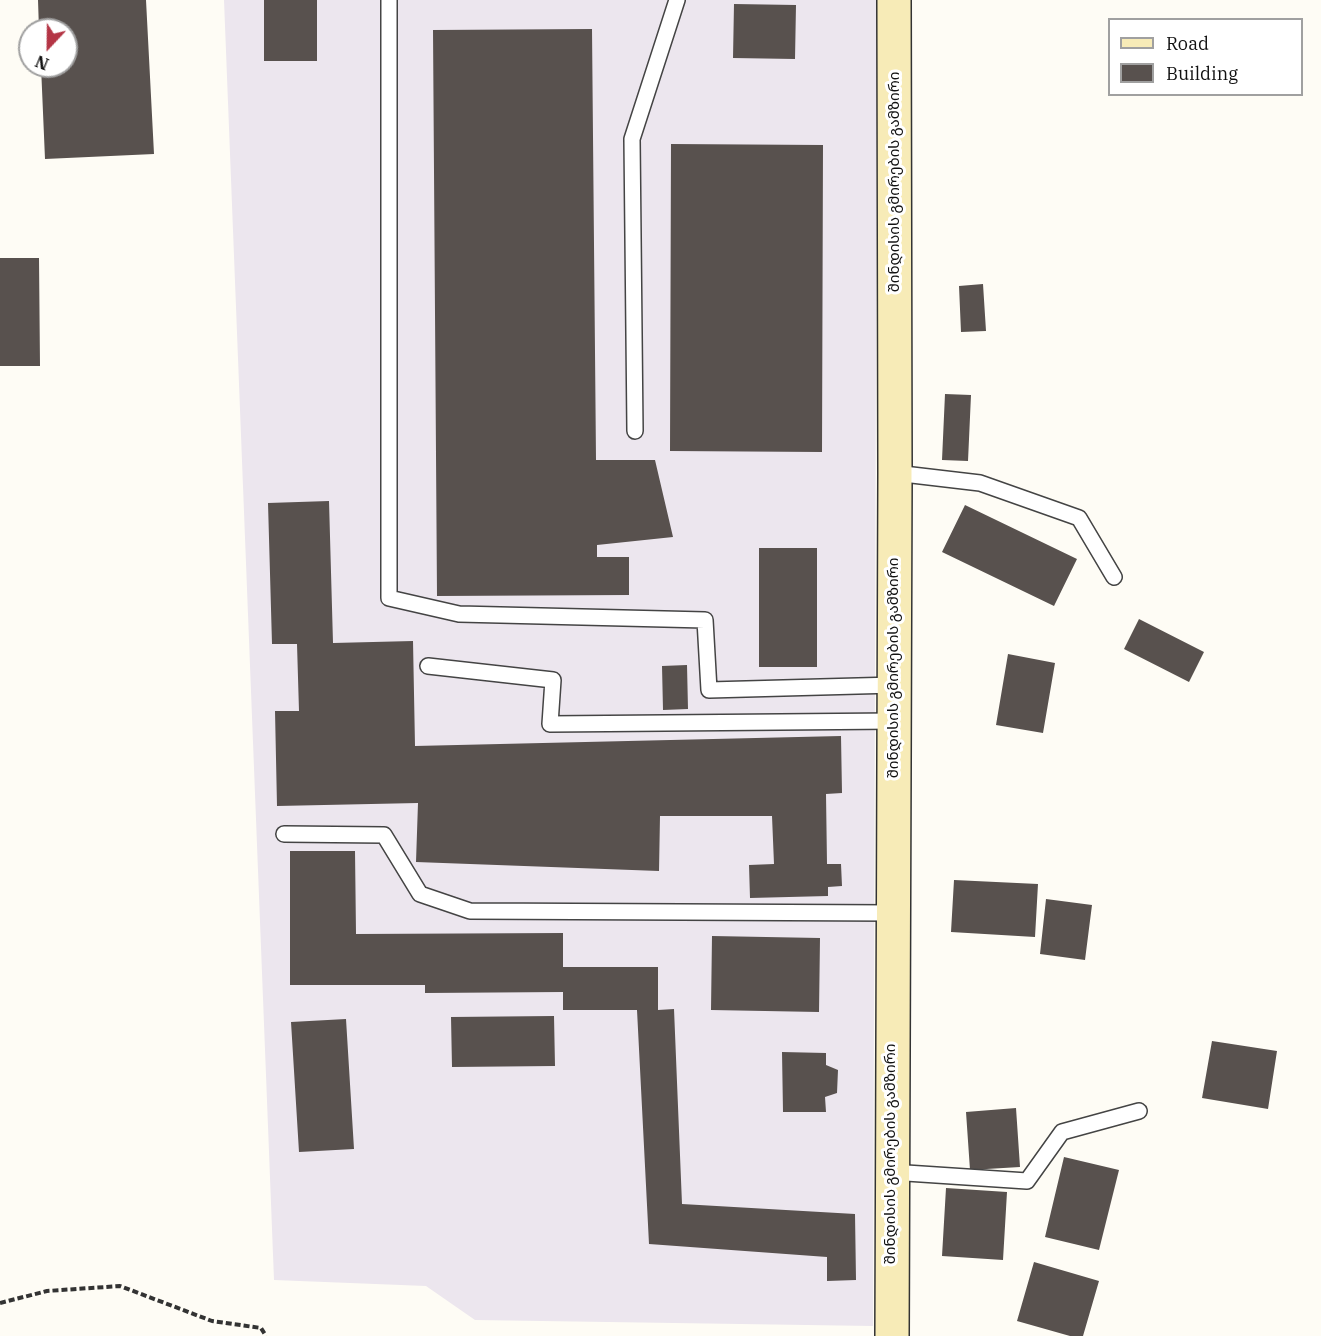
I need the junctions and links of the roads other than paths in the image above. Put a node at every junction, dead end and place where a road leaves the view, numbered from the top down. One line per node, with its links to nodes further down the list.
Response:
1 (389, 0): 8 (lane)
2 (677, 0): 4 (lane)
3 (894, 0): 5 (main road, შინდისის გმირების გამზირი)
4 (635, 431)
5 (895, 473): 6 (lane); 8 (main road, შინდისის გმირების გამზირი)
6 (1114, 577)
7 (428, 666): 9 (lane)
8 (895, 685): 9 (main road, შინდისის გმირების გამზირი)
9 (895, 721): 11 (main road, შინდისის გმირების გამზირი)
10 (284, 834): 11 (lane)
11 (892, 913): 13 (main road, შინდისის გმირების გამზირი)
12 (1139, 1111): 13 (lane)
13 (891, 1172): 14 (main road, შინდისის გმირების გამზირი)
14 (892, 1336)

